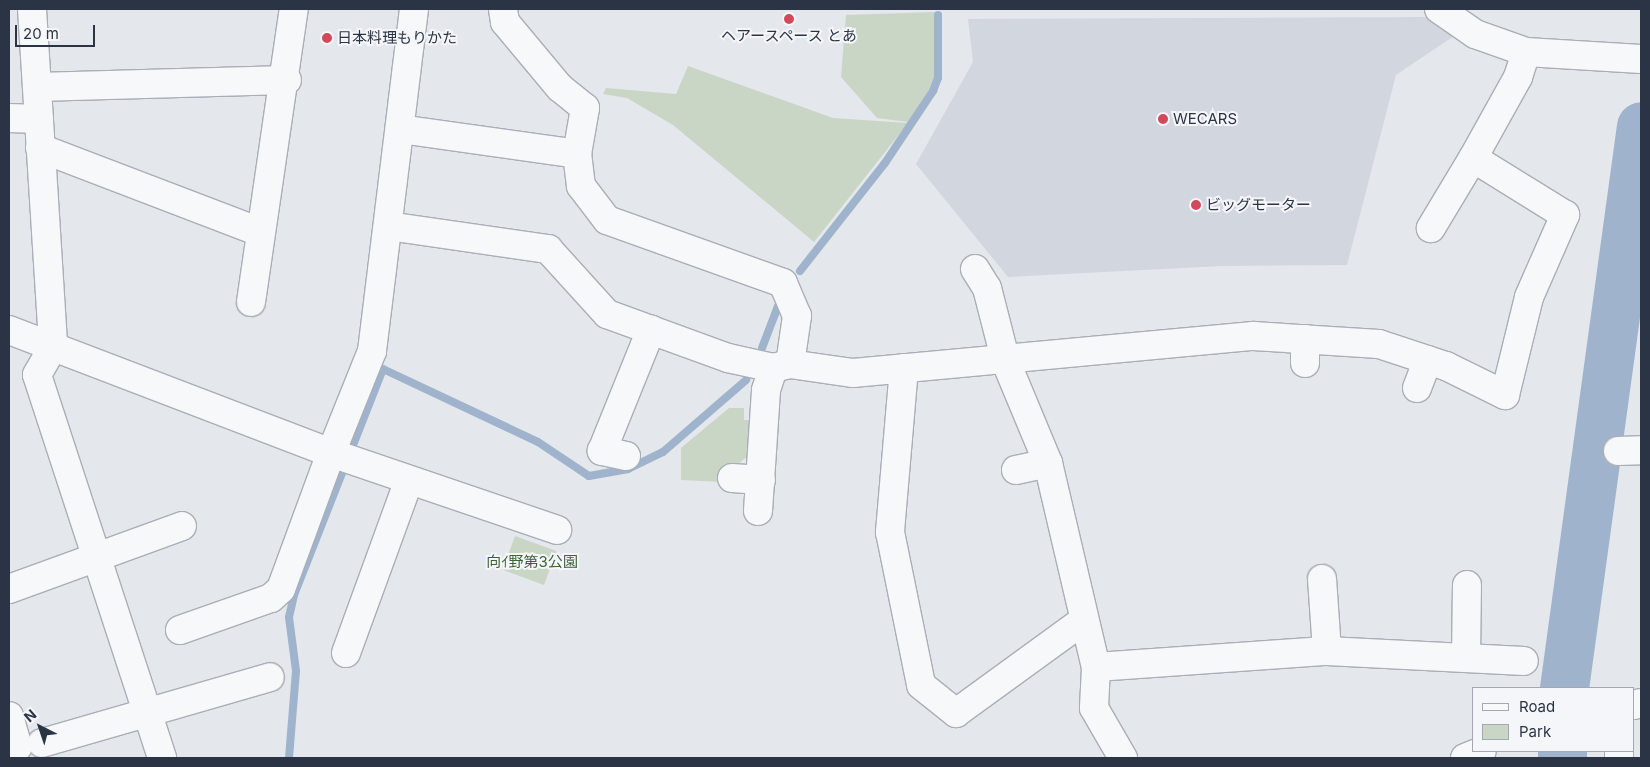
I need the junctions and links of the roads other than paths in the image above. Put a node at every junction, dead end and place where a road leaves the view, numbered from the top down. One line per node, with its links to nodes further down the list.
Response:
1 (32, 9): 9 (street)
2 (294, 9): 8 (street)
3 (414, 9): 12 (street)
4 (503, 9): 14 (street)
5 (1439, 9): 6 (street)
6 (1526, 52): 7 (street); 15 (street)
7 (1637, 58)
8 (287, 80): 9 (street); 18 (street)
9 (37, 87): 11 (street)
10 (9, 118): 11 (street)
11 (38, 119): 13 (street)
12 (400, 130): 14 (street); 16 (street)
13 (40, 148): 18 (street); 23 (street)
14 (577, 154): 26 (street)
15 (1474, 158): 17 (street); 24 (street)
16 (388, 226): 22 (street); 29 (street)
17 (1431, 228)
18 (260, 232): 20 (street)
19 (975, 269): 25 (street)
20 (251, 302)
21 (9, 330): 23 (street)
22 (651, 330): 26 (street); 30 (street)
23 (54, 347): 29 (street); 39 (street)
24 (1428, 360): 25 (street); 28 (street)
25 (1006, 362): 27 (street); 31 (street)
26 (781, 366): 27 (street); 35 (street)
27 (904, 368): 43 (street)
28 (1417, 388)
29 (339, 456): 34 (street); 44 (street)
30 (626, 456)
31 (1048, 463): 32 (street); 43 (street)
32 (1016, 470)
33 (732, 478): 35 (street)
34 (409, 480): 38 (street); 46 (street)
35 (761, 480): 36 (street)
36 (758, 511)
37 (182, 526): 39 (street)
38 (557, 530)
39 (95, 557): 42 (street); 51 (street)
40 (1322, 579): 45 (street)
41 (1467, 585): 47 (street)
42 (9, 589)
43 (1084, 620): 49 (street)
44 (180, 630)
45 (1326, 651): 47 (street); 49 (street)
46 (346, 653)
47 (1466, 656): 48 (street)
48 (1524, 661)
49 (1096, 667): 55 (street)
50 (270, 677): 51 (street)
51 (147, 714): 52 (street); 54 (street)
52 (9, 716)
53 (1480, 752): 56 (street)
54 (162, 758)
55 (1122, 758)
56 (1465, 758)

